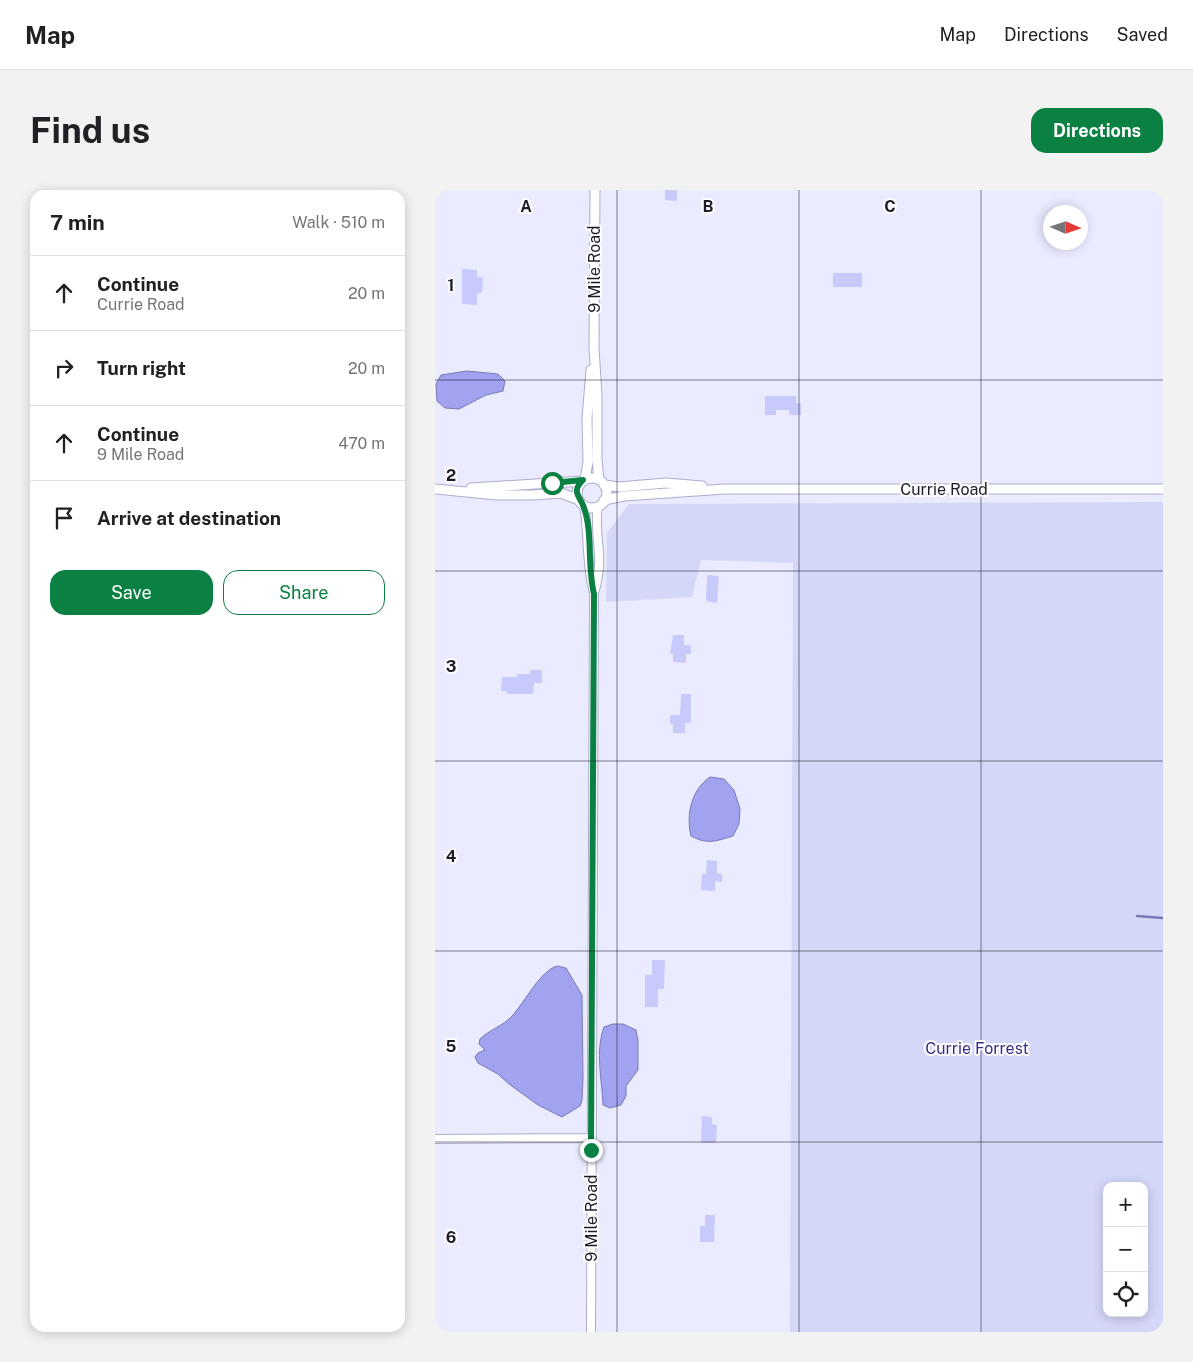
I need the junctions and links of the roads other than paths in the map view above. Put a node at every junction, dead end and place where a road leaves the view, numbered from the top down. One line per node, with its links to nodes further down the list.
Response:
1 (595, 190): 2 (street, 9 Mile Road)
2 (594, 348): 3 (street, 9 Mile Road); 4 (street, 9 Mile Road)
3 (584, 480): 4 (street); 8 (street); 9 (street)
4 (601, 482): 5 (street, Currie Road); 10 (street)
5 (725, 488): 7 (street, Currie Road); 10 (street, Currie Road)
6 (435, 489): 8 (street)
7 (1163, 489)
8 (446, 490): 9 (street)
9 (581, 503): 10 (street); 11 (street, 9 Mile Road)
10 (601, 503): 11 (street, 9 Mile Road)
11 (594, 594): 13 (street, 9 Mile Road)
12 (435, 1138): 13 (street)
13 (591, 1138): 14 (street, 9 Mile Road)
14 (591, 1332)

